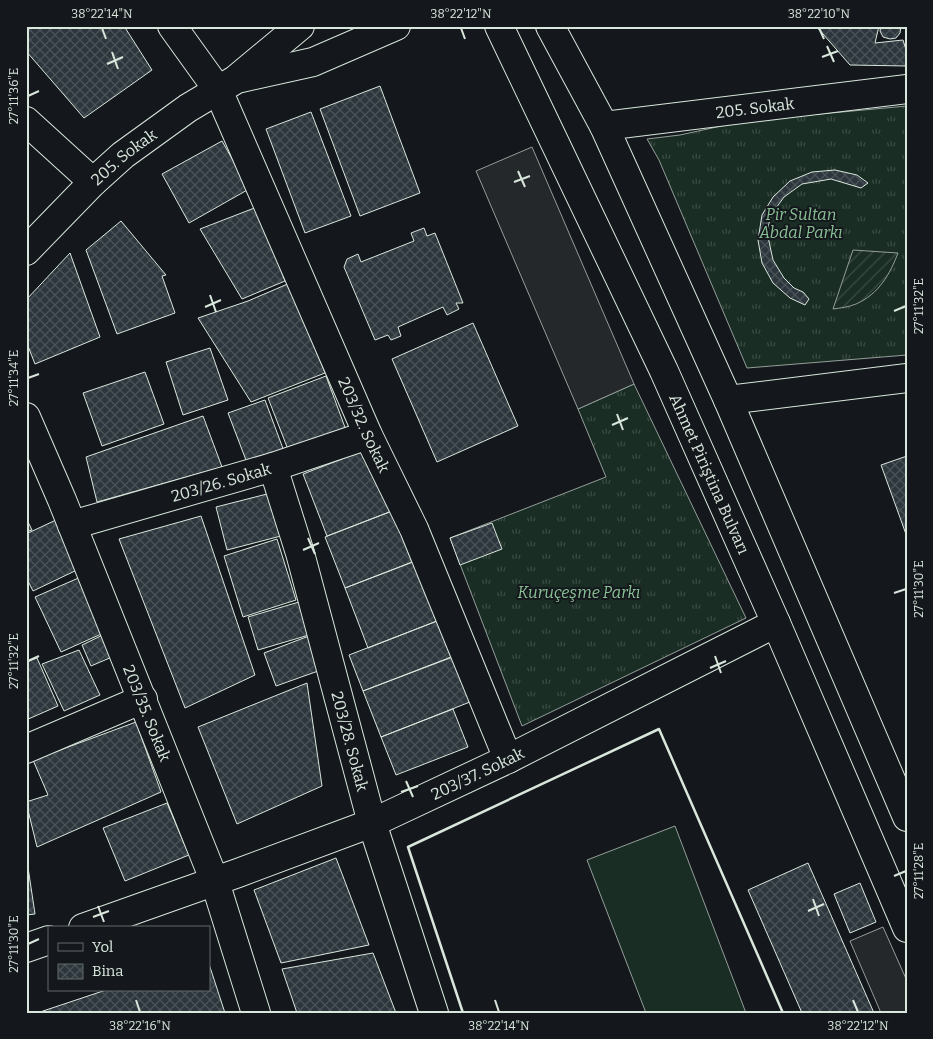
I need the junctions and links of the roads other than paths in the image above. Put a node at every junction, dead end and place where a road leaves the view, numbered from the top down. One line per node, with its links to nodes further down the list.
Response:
1 (172, 26): 6 (street, 203/32. Sokak)
2 (300, 26): 6 (street, 205. Sokak)
3 (396, 26): 6 (street, 205. Sokak)
4 (499, 26): 18 (street, Ahmet Piriştina Bulvarı)
5 (550, 26): 9 (street)
6 (227, 85): 10 (street, 205. Sokak); 15 (street, 203/32. Sokak)
7 (907, 89): 9 (street, 205. Sokak)
8 (26, 121): 10 (street)
9 (604, 126): 13 (street)
10 (93, 182): 11 (street, 205. Sokak)
11 (26, 251)
12 (907, 378): 13 (street)
13 (728, 400): 22 (street)
14 (26, 417): 17 (street, 203/35. Sokak)
15 (368, 435): 16 (street, 203/26. Sokak); 21 (street, 203/32. Sokak)
16 (273, 468): 17 (street, 203/26. Sokak); 23 (street, 203/28. Sokak)
17 (72, 525): 19 (street, 203/35. Sokak)
18 (776, 623): 21 (street, 203/37. Sokak); 26 (street, Ahmet Piriştina Bulvarı)
19 (143, 699): 20 (street); 24 (street, 203/35. Sokak)
20 (26, 749)
21 (508, 759): 23 (street, 203/37. Sokak)
22 (907, 817)
23 (372, 823): 24 (street, 203/37. Sokak); 30 (street, 203/28. Sokak)
24 (215, 882): 25 (street, 203/37. Sokak); 29 (street, 203/35. Sokak)
25 (89, 926)
26 (907, 928)
27 (48, 940): 28 (street)
28 (26, 948)
29 (256, 1013)
30 (434, 1013)

